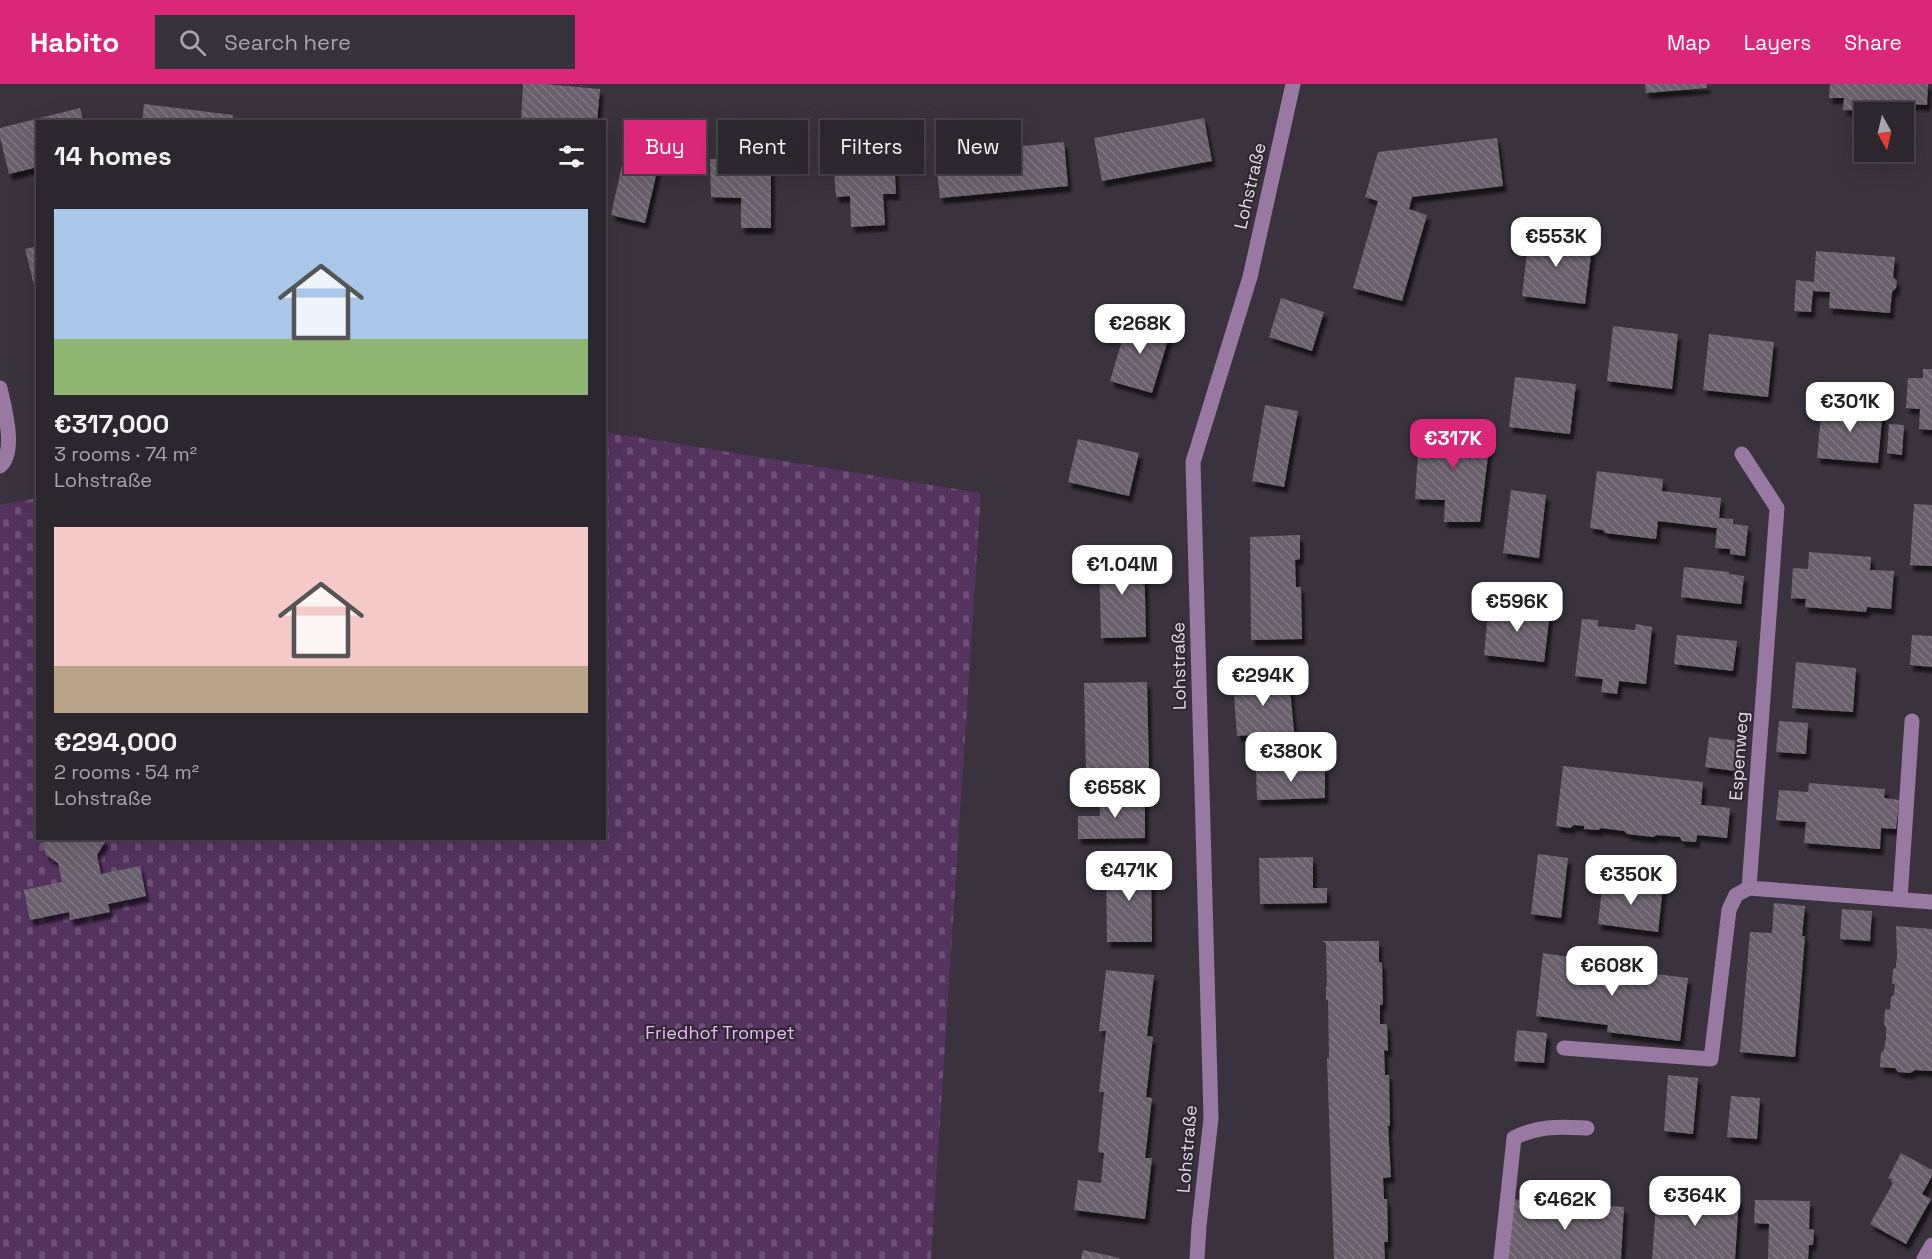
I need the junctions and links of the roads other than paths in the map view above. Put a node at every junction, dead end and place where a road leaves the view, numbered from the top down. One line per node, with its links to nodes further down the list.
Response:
1 (1293, 84): 12 (street, Lohstraße)
2 (0, 388): 4 (street)
3 (1742, 454): 6 (street, Espenweg)
4 (0, 466)
5 (1912, 721): 7 (street)
6 (1749, 888): 7 (street); 9 (street)
7 (1900, 899): 8 (street)
8 (1932, 902)
9 (1564, 1048)
10 (1587, 1128): 13 (street)
11 (1932, 1245): 14 (street)
12 (1197, 1259)
13 (1501, 1259)
14 (1924, 1259)

